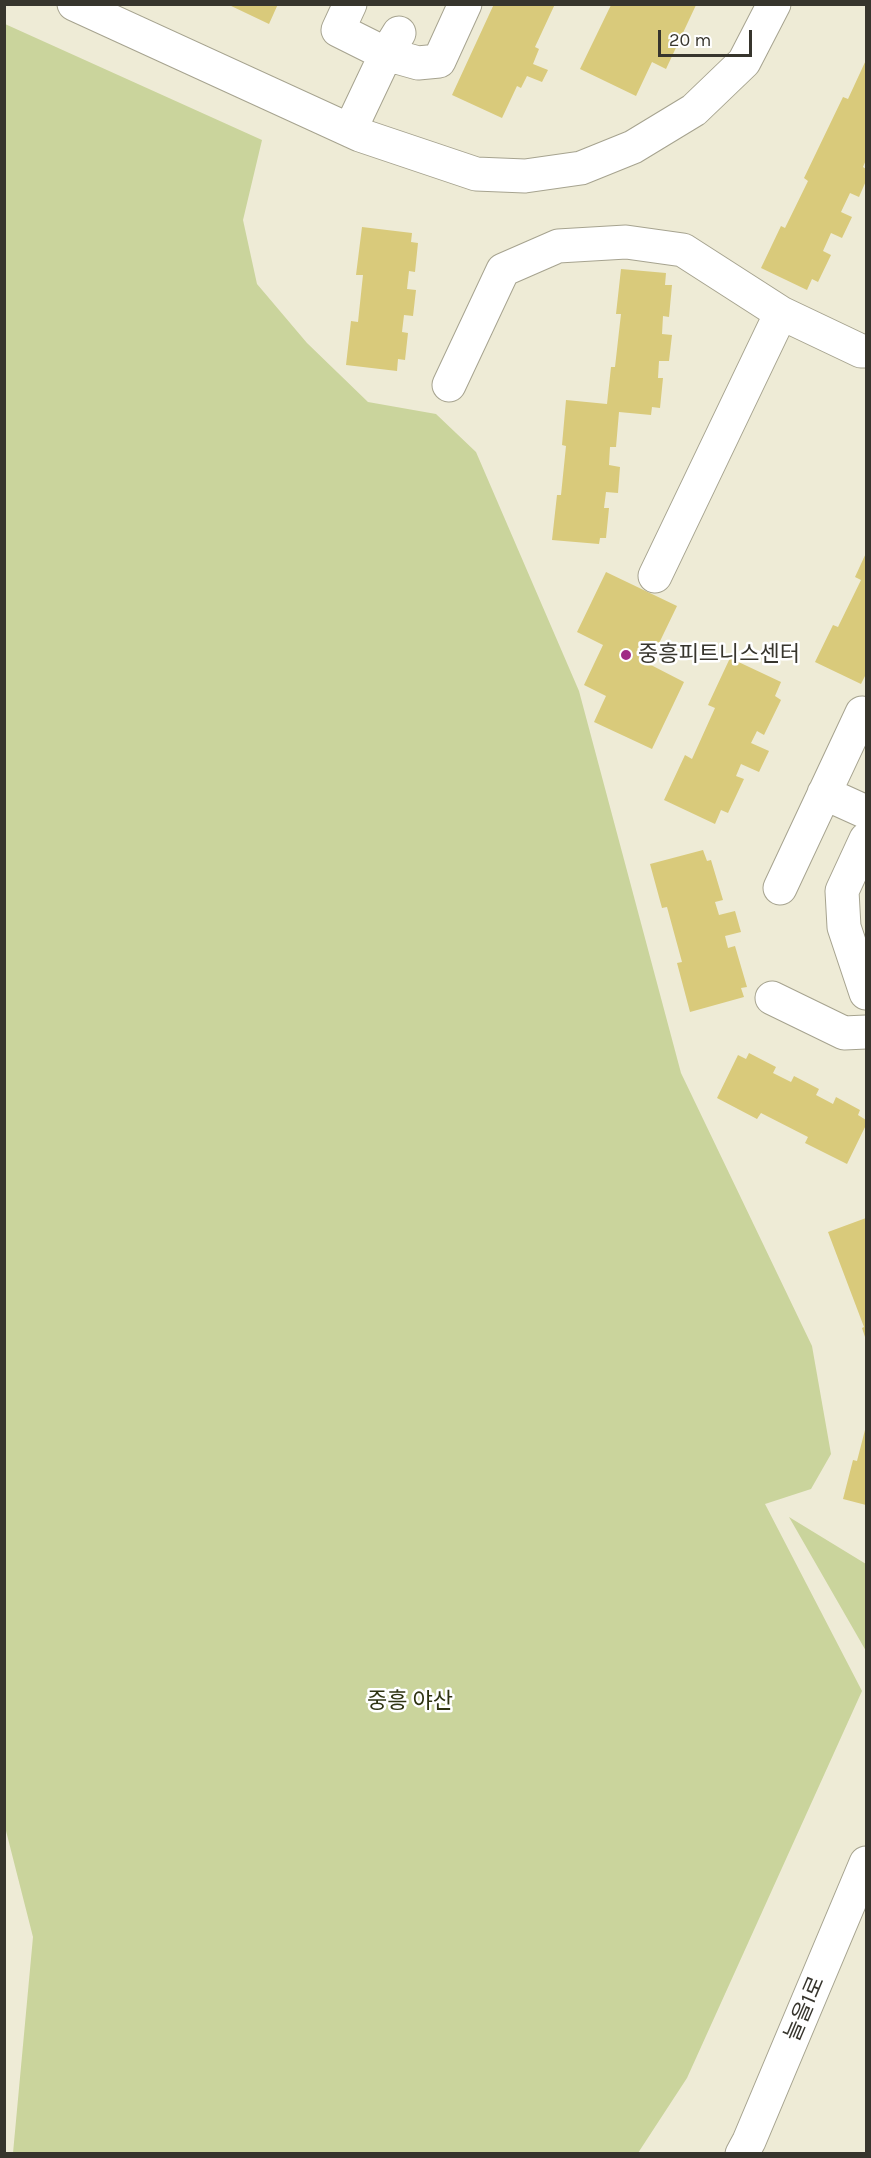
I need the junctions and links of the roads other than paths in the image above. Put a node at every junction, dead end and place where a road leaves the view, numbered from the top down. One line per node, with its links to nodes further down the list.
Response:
1 (74, 4): 6 (street)
2 (350, 4): 5 (street)
3 (465, 4): 5 (street)
4 (774, 4): 6 (street)
5 (392, 43): 6 (street)
6 (350, 130)
7 (781, 313): 8 (street); 9 (street); 10 (street)
8 (867, 351)
9 (449, 385)
10 (656, 576)
11 (862, 713): 12 (street)
12 (824, 793): 13 (street); 15 (street)
13 (867, 812)
14 (867, 839): 16 (street)
15 (780, 888)
16 (867, 993)
17 (772, 998): 18 (street)
18 (867, 1032)
19 (867, 1863): 20 (street, 늘을1로)
20 (742, 2154)

